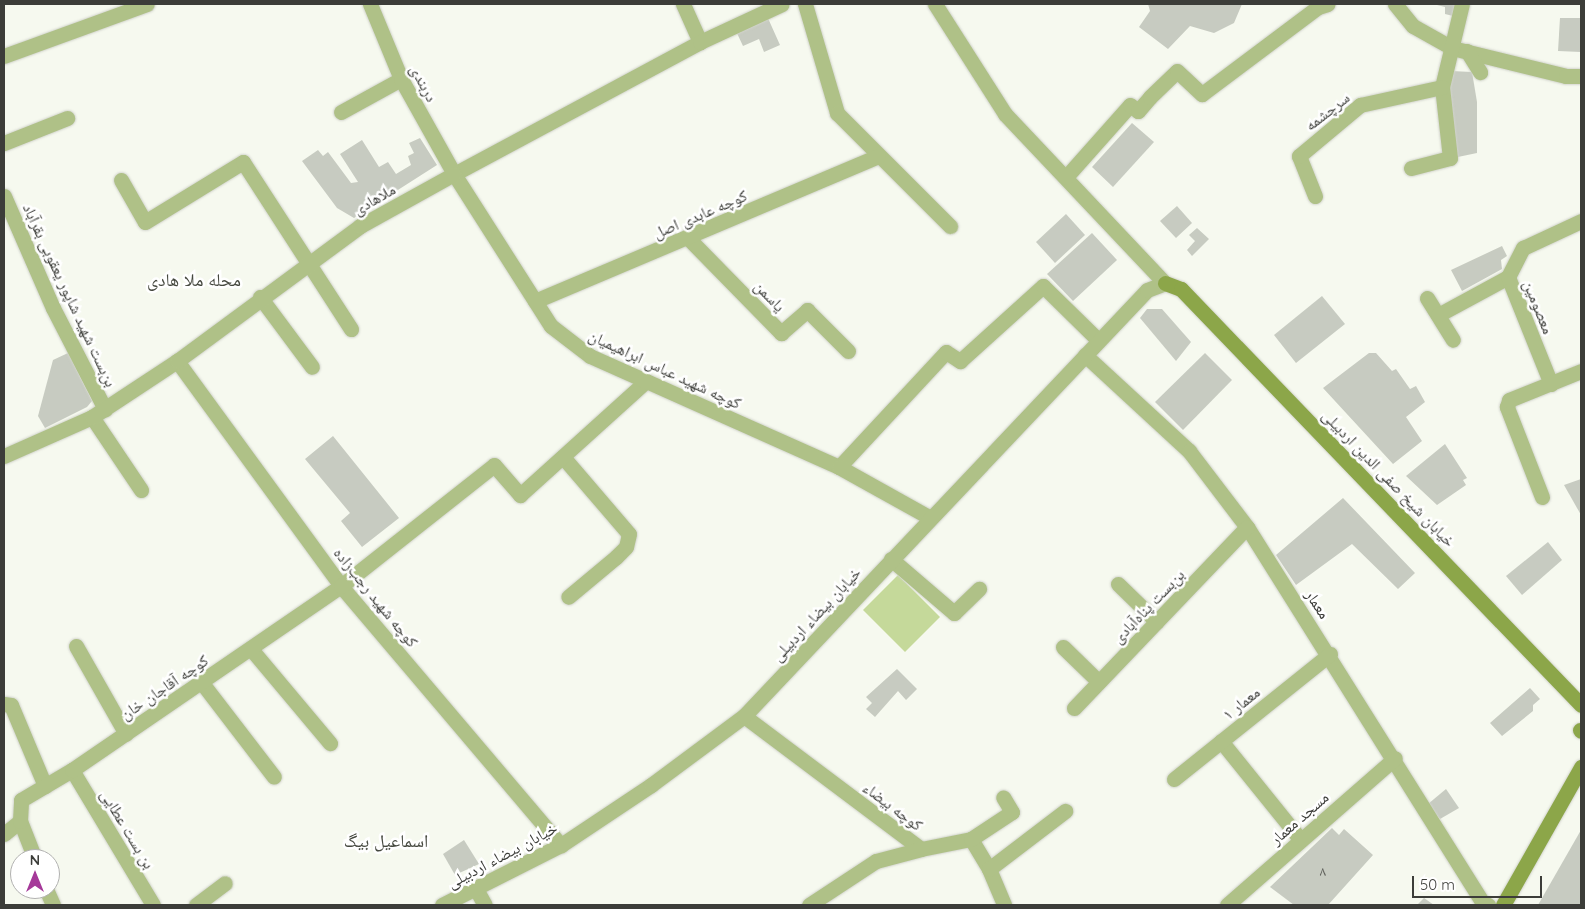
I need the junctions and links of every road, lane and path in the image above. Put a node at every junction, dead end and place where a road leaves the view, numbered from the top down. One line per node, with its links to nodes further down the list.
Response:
1 (147, 4): 13 (street)
2 (370, 4): 16 (street, دربندی)
3 (683, 4): 10 (street)
4 (782, 4): 10 (street, ملاهادی)
5 (805, 4): 21 (street)
6 (935, 4): 24 (street)
7 (1328, 4): 24 (street)
8 (1396, 4): 11 (street)
9 (1462, 4): 11 (street)
10 (700, 42): 23 (street, ملاهادی)
11 (1452, 48): 12 (street); 17 (street)
12 (1467, 51): 14 (street); 15 (street)
13 (4, 56)
14 (1480, 72)
15 (1581, 76)
16 (401, 80): 18 (street); 23 (street, دربندی)
17 (1442, 87): 22 (street); 27 (street, سرچشمه)
18 (342, 112)
19 (67, 118): 20 (street)
20 (4, 143)
21 (878, 156): 29 (street); 30 (street, کوچه عابدی اصل)
22 (1411, 168)
23 (454, 174): 31 (street, ملاهادی); 36 (street, کوچه شهید عباس ابراهیمیان)
24 (1066, 177): 33 (street)
25 (121, 180): 31 (street)
26 (4, 196): 48 (street, بن‌بست شهید شاپور یعقوبی بقرآباد)
27 (1315, 196)
28 (1581, 221): 32 (street, معصومین)
29 (950, 226)
30 (689, 239): 36 (street, کوچه عابدی اصل); 41 (street, یاسمن)
31 (310, 264): 34 (street, ملاهادی); 38 (street)
32 (1508, 276): 37 (street); 47 (street, معصومین)
33 (1165, 283): 39 (street, خیابان بیضاء اردبیلی); 69 (main road, خیابان شیخ صفی الدین اردبیلی)
34 (260, 296): 43 (street, ملاهادی); 44 (street)
35 (1427, 298): 37 (street)
36 (535, 301): 46 (street, کوچه شهید عباس ابراهیمیان)
37 (1438, 315): 40 (street)
38 (351, 329)
39 (1098, 340): 42 (street, خیابان بیضاء اردبیلی); 51 (street)
40 (1453, 340)
41 (848, 351)
42 (1085, 355): 54 (street, خیابان بیضاء اردبیلی); 55 (street, معمار)
43 (177, 361): 48 (street, ملاهادی); 58 (street, کوچه شهید رجب‌زاده)
44 (312, 367)
45 (1581, 371): 47 (street)
46 (646, 381): 50 (street); 51 (street, کوچه شهید عباس ابراهیمیان)
47 (1551, 384): 53 (street)
48 (98, 413): 49 (street, ملاهادی); 52 (street, بن‌بست شهید شاپور یعقوبی بقرآباد)
49 (4, 456)
50 (563, 457): 58 (street, کوچه آقاجان خان); 60 (street)
51 (839, 467): 54 (street, کوچه شهید عباس ابراهیمیان)
52 (141, 490)
53 (1542, 497)
54 (929, 517): 56 (street, خیابان بیضاء اردبیلی)
55 (1246, 527): 61 (street, بن‌بست پناه‌آبادی); 65 (street, معمار)
56 (891, 559): 59 (street); 71 (street, خیابان بیضاء اردبیلی)
57 (1118, 584): 61 (street)
58 (342, 586): 64 (street, کوچه آقاجان خان); 87 (street, کوچه شهید رجب‌زاده)
59 (979, 589)
60 (568, 597)
61 (1157, 622): 66 (street, بن‌بست پناه‌آبادی)
62 (76, 646): 72 (street)
63 (1063, 647): 66 (street)
64 (251, 649): 67 (street, کوچه آقاجان خان); 74 (street)
65 (1330, 654): 73 (street, معمار ۱); 75 (street, معمار)
66 (1099, 682): 70 (street, بن‌بست پناه‌آبادی)
67 (202, 683): 72 (street, کوچه آقاجان خان); 78 (street)
68 (4, 704): 80 (street)
69 (1581, 705)
70 (1074, 708)
71 (744, 716): 87 (street, خیابان بیضاء اردبیلی); 89 (street, کوچه بیضاء)
72 (126, 734): 77 (street, کوچه آقاجان خان)
73 (1221, 741): 79 (street, معمار ۱); 86 (street)
74 (330, 743)
75 (1395, 758): 86 (street, مسجد معمار); 93 (street, معمار)
76 (1581, 767): 101 (main road)
77 (72, 770): 80 (street, کوچه آقاجان خان); 94 (street, بن بست عطایی)
78 (274, 777)
79 (1174, 779)
80 (45, 786): 83 (street, کوچه آقاجان خان)
81 (1003, 797): 85 (street)
82 (1065, 811): 90 (street)
83 (20, 821): 84 (street); 88 (street)
84 (4, 834)
85 (971, 839): 89 (street, کوچه بیضاء); 90 (street)
86 (1301, 840): 100 (street, مسجد معمار)
87 (561, 845): 92 (street, خیابان بیضاء اردبیلی)
88 (30, 849)
89 (921, 849): 98 (street)
90 (989, 869): 99 (street)
91 (225, 883): 95 (street)
92 (476, 889): 96 (street, خیابان بیضاء اردبیلی); 97 (street)
93 (1485, 904)
94 (153, 905)
95 (196, 905)
96 (442, 905)
97 (485, 905)
98 (809, 905)
99 (1004, 905)
100 (1227, 905)
101 (1503, 905)

